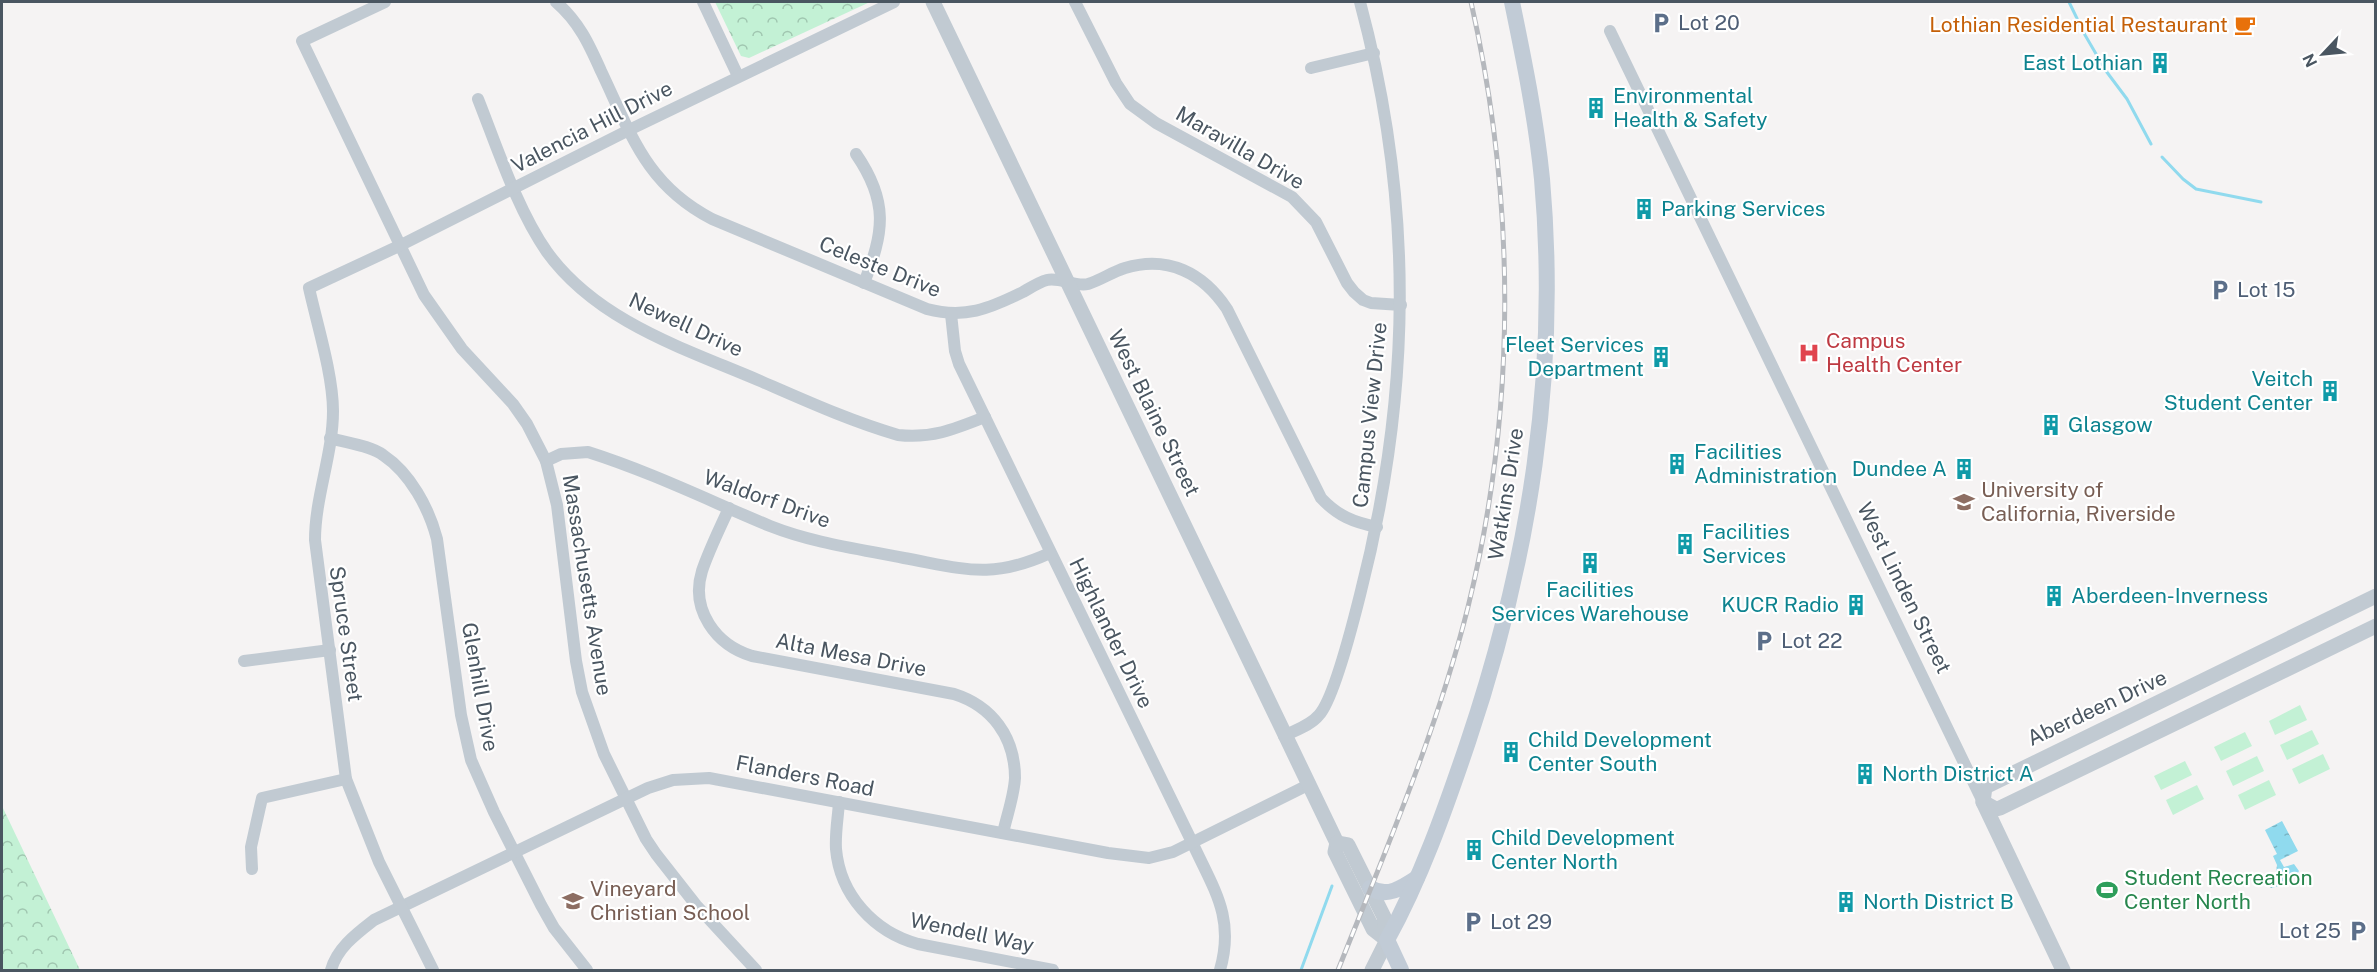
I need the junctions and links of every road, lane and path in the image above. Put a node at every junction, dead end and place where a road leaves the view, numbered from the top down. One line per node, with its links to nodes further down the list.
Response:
1 (385, 2): 17 (street, Massachusetts Avenue)
2 (556, 2): 14 (street, Celeste Drive)
3 (703, 2): 12 (street)
4 (894, 2): 12 (street, Valencia Hill Drive)
5 (933, 2): 18 (street, West Blaine Street)
6 (1075, 2): 21 (street, Maravilla Drive)
7 (1360, 2): 10 (street, Campus View Drive)
8 (1512, 2): 44 (main road, Watkins Drive)
9 (1610, 31): 38 (street, West Linden Street)
10 (1374, 53): 11 (street); 21 (street, Campus View Drive)
11 (1311, 68)
12 (738, 76): 14 (street, Valencia Hill Drive)
13 (478, 99): 16 (street, Newell Drive)
14 (629, 130): 16 (street, Valencia Hill Drive); 19 (street, Celeste Drive)
15 (856, 154): 19 (street)
16 (513, 188): 17 (street, Valencia Hill Drive); 23 (street, Newell Drive)
17 (399, 246): 20 (street, Valencia Hill Drive); 25 (street, Massachusetts Avenue)
18 (1067, 282): 22 (street, Celeste Drive); 27 (street, Celeste Drive); 33 (street, West Blaine Street)
19 (864, 283): 22 (street, Celeste Drive)
20 (309, 288): 24 (street, Spruce Street)
21 (1401, 305): 27 (street, Campus View Drive)
22 (951, 314): 23 (street, Highlander Drive)
23 (985, 417): 28 (street, Highlander Drive)
24 (330, 438): 31 (street, Spruce Street); 42 (street, Glenhill Drive)
25 (546, 461): 26 (street, Waldorf Drive); 36 (street, Massachusetts Avenue)
26 (729, 507): 28 (street, Waldorf Drive); 39 (street, Alta Mesa Drive)
27 (1377, 527): 33 (street, Campus View Drive)
28 (1050, 553): 40 (street, Highlander Drive)
29 (2376, 596): 38 (street, Aberdeen Drive)
30 (2376, 626): 38 (street)
31 (330, 650): 32 (street); 34 (street, Spruce Street)
32 (244, 661)
33 (1284, 736): 35 (street, West Blaine Street)
34 (346, 779): 43 (street); 46 (street, Spruce Street)
35 (1308, 785): 40 (street, Flanders Road); 41 (street, West Blaine Street)
36 (626, 798): 37 (street, Flanders Road); 42 (street, Flanders Road); 51 (street, Massachusetts Avenue)
37 (839, 802): 39 (street, Flanders Road); 52 (street, Wendell Way)
38 (1983, 802): 56 (street, West Linden Street)
39 (1003, 833): 40 (street, Flanders Road)
40 (1192, 842): 53 (street, Highlander Drive)
41 (1337, 843): 45 (street, West Blaine Street); 47 (street, West Blaine Street)
42 (514, 852): 46 (street, Flanders Road); 50 (street, Glenhill Drive)
43 (252, 869)
44 (1417, 878): 45 (main road); 47 (main road, Watkins Drive)
45 (1370, 888): 47 (street, West Blaine Street)
46 (400, 907): 48 (street, Flanders Road); 49 (street, Spruce Street)
47 (1387, 940): 54 (street, Watkins Drive); 55 (main road, West Blaine Street)
48 (331, 970)
49 (433, 970)
50 (588, 970)
51 (756, 970)
52 (1053, 970)
53 (1220, 970)
54 (1372, 970)
55 (1401, 970)
56 (2063, 970)

